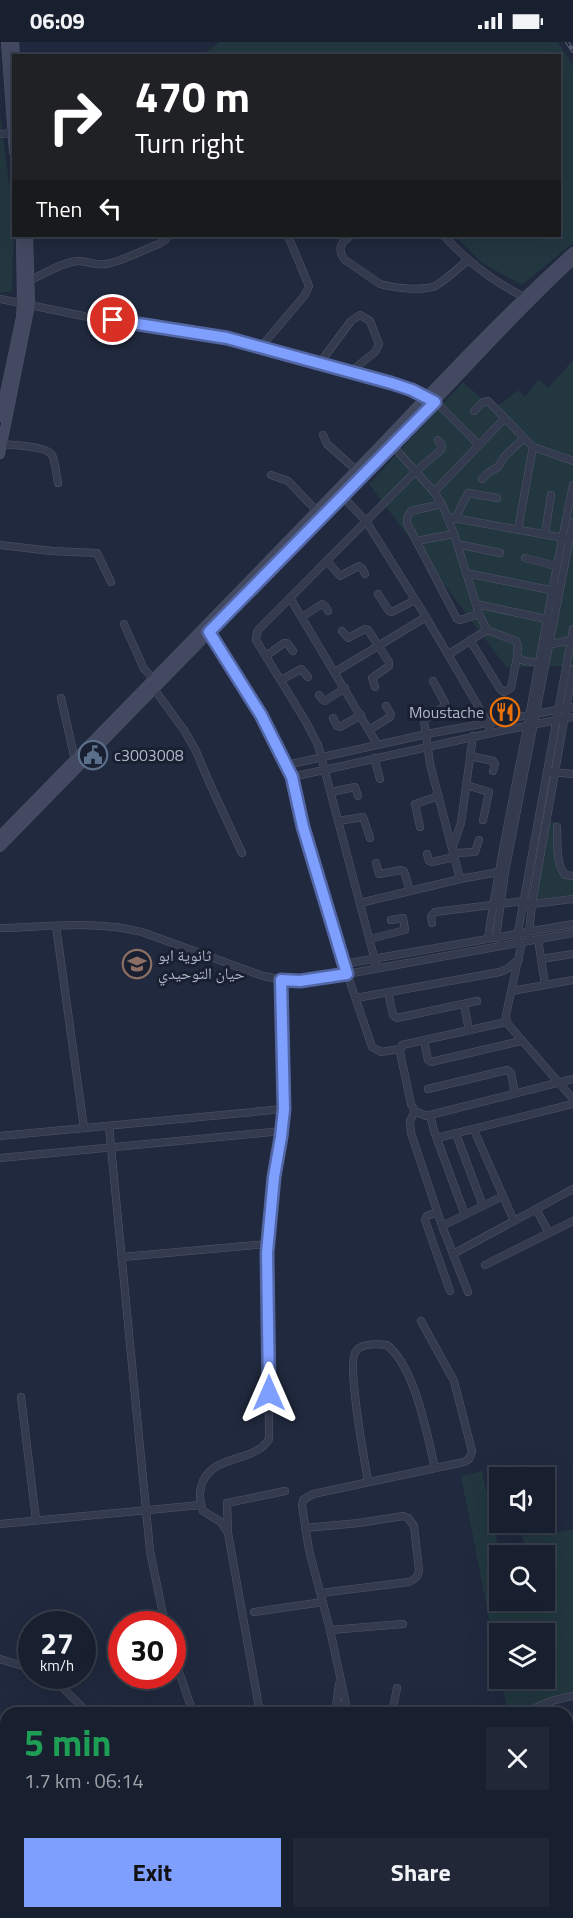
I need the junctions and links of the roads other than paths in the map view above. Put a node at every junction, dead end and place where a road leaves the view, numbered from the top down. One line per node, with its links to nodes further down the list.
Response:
1 (6, 42): 2 (main road)
2 (12, 133): 3 (street)
3 (0, 134)
4 (21, 237): 16 (main road)
5 (28, 237): 13 (main road)
6 (167, 237): 13 (street)
7 (288, 237): 17 (street)
8 (349, 237): 12 (street)
9 (445, 237): 12 (street)
10 (573, 252): 14 (main road)
11 (573, 260): 14 (main road)
12 (467, 261): 14 (street)
13 (30, 280): 16 (main road)
14 (528, 298): 20 (main road)
15 (0, 299): 16 (street)
16 (26, 304): 17 (street); 22 (main road); 27 (main road)
17 (260, 348): 18 (street)
18 (319, 364): 19 (street); 19 (street)
19 (350, 373): 20 (street)
20 (430, 399): 28 (main road); 29 (street); 33 (main road)
21 (474, 411): 23 (street)
22 (0, 417)
23 (504, 418): 25 (street); 29 (street)
24 (322, 435): 33 (street)
25 (524, 439): 30 (street); 36 (street)
26 (438, 440): 34 (street)
27 (2, 444): 31 (main road); 37 (street)
28 (392, 445): 34 (street); 40 (main road)
29 (479, 445): 39 (street)
30 (533, 447): 32 (street); 49 (street)
31 (0, 454)
32 (573, 461)
33 (356, 470): 40 (main road)
34 (415, 471): 39 (street); 47 (street)
35 (272, 475): 44 (street)
36 (482, 479)
37 (58, 483)
38 (573, 485): 45 (street)
39 (434, 492): 43 (street)
40 (339, 493): 44 (main road); 47 (street); 74 (main road)
41 (551, 495): 51 (street)
42 (497, 498): 46 (street)
43 (442, 504): 46 (street); 53 (street)
44 (316, 510): 74 (main road)
45 (570, 517): 52 (street)
46 (451, 518): 49 (street); 50 (street)
47 (366, 521): 58 (street); 66 (street)
48 (573, 522): 52 (street)
49 (518, 529): 51 (street)
50 (454, 534): 53 (street); 54 (street)
51 (546, 534): 52 (street)
52 (566, 538): 59 (street); 63 (street)
53 (416, 541): 69 (street)
54 (457, 544): 56 (street); 60 (street)
55 (0, 545): 62 (street)
56 (500, 553)
57 (525, 558): 59 (street)
58 (327, 561): 61 (street); 65 (street)
59 (556, 566): 63 (street)
60 (466, 573): 63 (street); 67 (street)
61 (365, 574)
62 (111, 582)
63 (555, 591): 72 (street); 80 (street)
64 (378, 594): 66 (street)
65 (290, 598): 70 (street); 84 (street)
66 (415, 600): 71 (street)
67 (476, 604): 69 (street); 72 (street)
68 (328, 611): 70 (street)
69 (479, 614): 76 (street)
70 (302, 617): 88 (street)
71 (426, 617): 81 (street); 83 (street)
72 (546, 619): 80 (street)
73 (124, 624): 92 (street)
74 (207, 628): 92 (main road); 116 (street)
75 (573, 629): 79 (street)
76 (487, 630): 78 (street); 85 (street)
77 (342, 631): 81 (street)
78 (470, 640): 83 (street); 85 (street)
79 (571, 640): 80 (street); 98 (street)
80 (545, 645): 86 (street)
81 (379, 646): 88 (street); 93 (street)
82 (293, 651): 84 (street)
83 (449, 654): 104 (street)
84 (266, 656): 90 (street)
85 (517, 657): 86 (street)
86 (542, 663): 100 (street)
87 (573, 669): 98 (street)
88 (335, 672): 94 (street)
89 (308, 677): 90 (street)
90 (280, 680): 112 (street)
91 (433, 681): 108 (street)
92 (154, 684): 115 (main road); 134 (main road); 136 (street)
93 (375, 687)
94 (345, 688): 95 (street); 99 (street)
95 (319, 694)
96 (62, 698): 115 (street)
97 (386, 706): 106 (street)
98 (566, 708): 100 (street); 103 (street)
99 (361, 715): 102 (street); 106 (street)
100 (532, 715): 104 (street); 105 (street)
101 (573, 717): 103 (street)
102 (333, 718)
103 (561, 719): 105 (street); 119 (street)
104 (488, 723): 107 (street); 108 (street)
105 (530, 725): 107 (street); 141 (street)
106 (369, 730): 110 (street)
107 (492, 733): 109 (street)
108 (427, 734): 110 (street); 111 (street)
109 (473, 736): 111 (street); 113 (street)
110 (377, 744): 112 (street)
111 (428, 746): 114 (street); 126 (street)
112 (321, 756): 116 (street); 117 (street)
113 (470, 756): 118 (street); 123 (street)
114 (374, 758): 117 (street); 122 (street)
115 (75, 760): 131 (main road)
116 (287, 765): 121 (street)
117 (324, 769): 121 (street); 124 (street)
118 (493, 771)
119 (551, 772): 120 (street); 138 (street); 139 (street)
120 (573, 774)
121 (292, 777): 167 (street)
122 (380, 779)
123 (466, 785): 127 (street); 135 (street)
124 (331, 792): 125 (street); 128 (street)
125 (358, 796)
126 (439, 796): 129 (street); 135 (street)
127 (483, 820)
128 (338, 821): 132 (street); 147 (street)
129 (420, 827)
130 (557, 827): 142 (street)
131 (0, 836)
132 (370, 838)
133 (479, 840): 135 (street)
134 (0, 848)
135 (454, 852): 137 (street); 143 (street)
136 (242, 853)
137 (427, 854)
138 (531, 861): 139 (street); 146 (street)
139 (540, 862): 148 (street)
140 (376, 863): 144 (street)
141 (501, 872): 143 (street); 149 (street)
142 (573, 876)
143 (460, 879): 144 (street)
144 (410, 891): 147 (street)
145 (573, 899): 148 (street)
146 (524, 901): 148 (street); 149 (street); 157 (street)
147 (360, 903): 159 (street)
148 (532, 904): 155 (street)
149 (496, 905): 151 (street); 158 (street); 160 (street)
150 (391, 920): 159 (street)
151 (432, 923)
152 (573, 924): 155 (street)
153 (56, 926): 154 (street); 170 (street); 193 (street)
154 (0, 928)
155 (529, 932): 157 (street); 162 (street)
156 (573, 933): 161 (street)
157 (518, 934): 158 (street); 162 (street)
158 (496, 938): 160 (street)
159 (370, 939): 164 (street)
160 (488, 939): 164 (street)
161 (538, 939): 162 (street); 166 (street)
162 (522, 942): 165 (street); 168 (street)
163 (573, 954): 166 (street)
164 (375, 959): 167 (street); 168 (street)
165 (519, 959): 173 (street); 174 (street)
166 (541, 959): 172 (street)
167 (344, 964): 169 (street)
168 (377, 968): 169 (street)
169 (347, 974): 170 (street); 175 (street)
170 (281, 980): 189 (street)
171 (573, 981): 172 (street)
172 (545, 985): 173 (street)
173 (512, 991): 178 (street)
174 (388, 992): 175 (street); 177 (street)
175 (356, 998): 182 (street)
176 (477, 1001): 177 (street)
177 (464, 1004): 179 (street)
178 (506, 1022): 179 (street); 181 (street)
179 (469, 1030): 180 (street)
180 (424, 1040): 181 (street); 182 (street)
181 (521, 1041): 184 (street)
182 (400, 1049): 190 (street)
183 (573, 1079): 184 (street)
184 (559, 1082): 186 (street); 187 (street)
185 (428, 1089): 186 (street)
186 (515, 1093): 191 (street)
187 (573, 1099)
188 (573, 1104): 194 (street)
189 (284, 1109): 192 (street); 195 (street)
190 (415, 1111): 191 (street); 205 (street)
191 (430, 1115): 198 (street)
192 (109, 1126): 193 (street); 199 (street)
193 (84, 1128): 197 (street)
194 (474, 1130): 196 (street); 202 (street)
195 (282, 1131): 199 (street); 211 (street)
196 (456, 1134): 198 (street); 203 (street)
197 (0, 1136)
198 (437, 1138): 206 (street)
199 (111, 1147): 200 (street); 213 (street)
200 (0, 1158)
201 (573, 1189): 204 (street)
202 (503, 1196): 203 (street); 207 (street)
203 (483, 1206): 206 (street)
204 (536, 1209): 207 (street); 210 (street)
205 (437, 1212): 209 (street); 215 (street)
206 (465, 1215): 209 (street)
207 (513, 1221): 212 (street)
208 (573, 1221): 210 (street)
209 (441, 1226): 212 (street)
210 (549, 1233): 214 (street)
211 (267, 1244): 213 (street); 222 (street)
212 (453, 1254): 216 (street)
213 (122, 1257): 223 (street)
214 (485, 1265)
215 (450, 1291)
216 (468, 1292)
217 (421, 1321): 219 (street)
218 (21, 1397): 225 (street)
219 (435, 1468): 220 (street); 220 (street)
220 (368, 1482): 227 (street)
221 (285, 1491): 228 (street)
222 (201, 1505): 223 (street); 228 (street)
223 (146, 1510): 225 (street); 231 (street)
224 (0, 1517): 226 (street)
225 (36, 1520): 226 (street)
226 (3, 1524)
227 (305, 1528): 229 (street); 229 (street)
228 (228, 1533): 244 (street)
229 (321, 1593): 230 (street)
230 (323, 1602): 232 (street); 234 (street)
231 (162, 1611)
232 (254, 1612)
233 (403, 1624): 234 (street)
234 (330, 1630): 237 (street)
235 (0, 1659): 236 (street)
236 (18, 1665)
237 (340, 1678): 245 (street); 246 (street)
238 (397, 1688): 247 (street)
239 (64, 1689): 242 (street)
240 (185, 1689): 243 (street)
241 (573, 1696): 248 (street)
242 (82, 1707)
243 (191, 1707)
244 (259, 1707)
245 (336, 1707)
246 (347, 1707)
247 (393, 1707)
248 (537, 1707)

